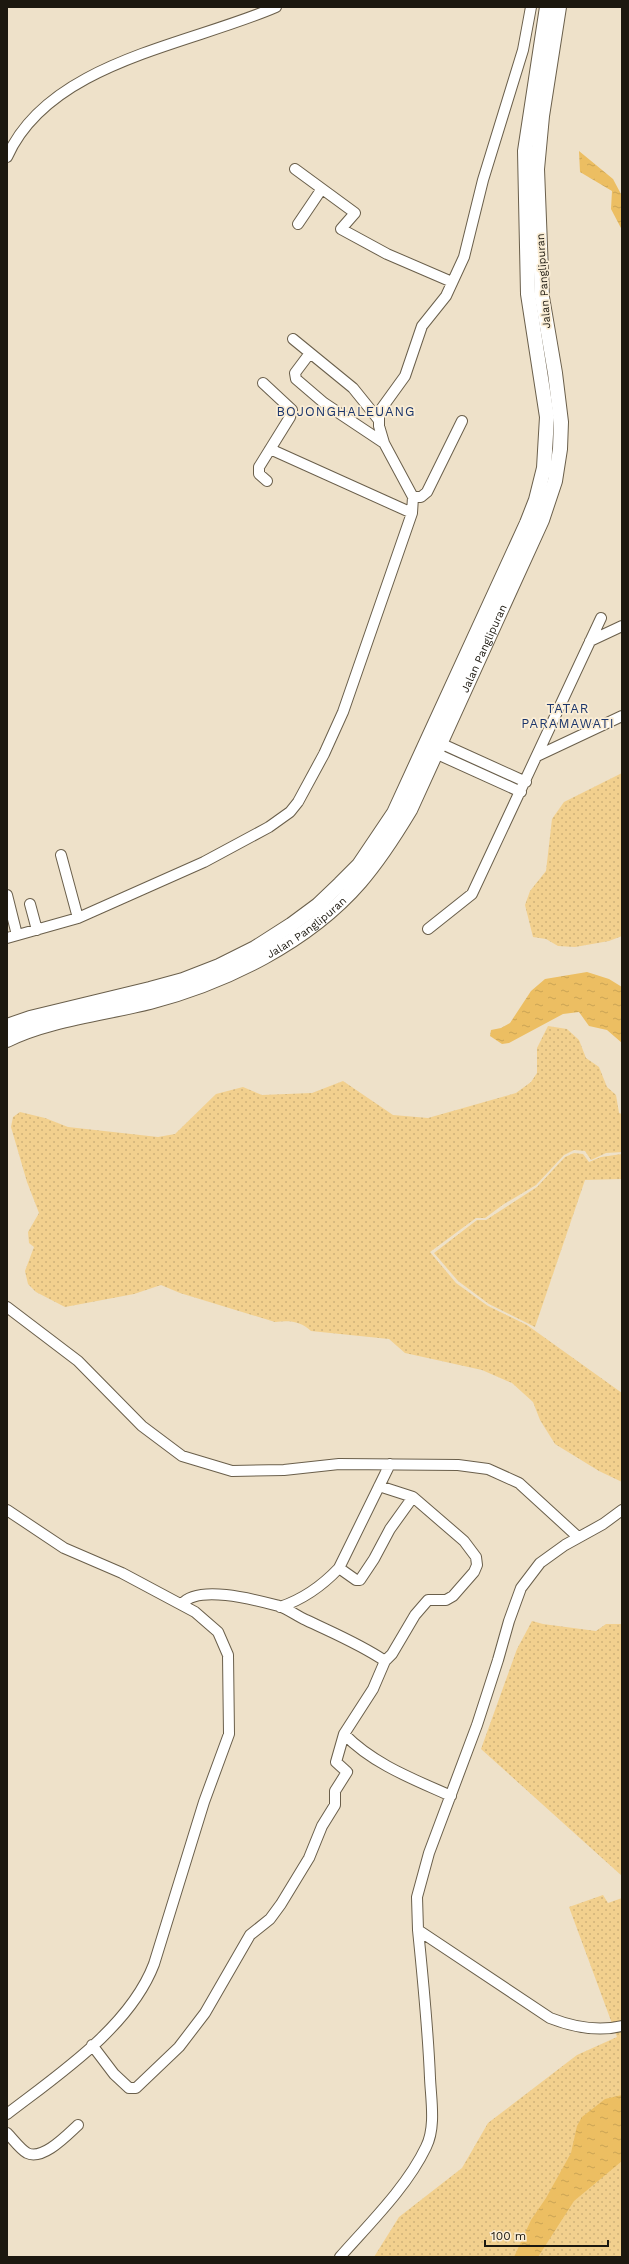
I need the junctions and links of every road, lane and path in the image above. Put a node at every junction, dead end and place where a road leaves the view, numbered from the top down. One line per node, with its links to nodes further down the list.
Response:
1 (276, 7): 5 (street)
2 (531, 7): 9 (street)
3 (547, 7): 20 (main road, Jalan Panglipuran)
4 (559, 7): 20 (main road, Jalan Panglipuran)
5 (7, 157)
6 (295, 169): 7 (street)
7 (321, 190): 8 (street); 9 (street)
8 (298, 224)
9 (452, 282): 13 (street)
10 (293, 339): 11 (street)
11 (310, 353): 13 (street); 15 (street)
12 (263, 383): 16 (street)
13 (378, 419): 15 (street)
14 (462, 421): 18 (street)
15 (384, 442): 18 (street)
16 (270, 449): 17 (street); 19 (street)
17 (266, 481)
18 (413, 497): 19 (street)
19 (412, 514): 32 (street)
20 (491, 618): 25 (main road, Jalan Panglipuran); 36 (main road, Jalan Panglipuran)
21 (601, 618): 23 (street)
22 (622, 626): 23 (street)
23 (590, 641): 26 (street)
24 (622, 716): 26 (street)
25 (437, 748): 27 (street); 28 (street); 36 (main road, Jalan Panglipuran)
26 (537, 756): 27 (street)
27 (526, 782): 28 (street)
28 (521, 792): 33 (street)
29 (61, 855): 32 (street)
30 (7, 895): 35 (street)
31 (30, 904): 34 (street)
32 (78, 918): 34 (street)
33 (428, 929)
34 (37, 930): 35 (street)
35 (12, 937)
36 (150, 995): 37 (main road, Jalan Panglipuran); 38 (main road, Jalan Panglipuran)
37 (7, 1026)
38 (7, 1040)
39 (7, 1307): 40 (street)
40 (390, 1464): 41 (street); 45 (street)
41 (379, 1486): 42 (street); 46 (street)
42 (413, 1497): 46 (street); 49 (street)
43 (7, 1510): 47 (street)
44 (622, 1510): 45 (street)
45 (578, 1537): 51 (street)
46 (339, 1568): 48 (street)
47 (182, 1604): 48 (street); 54 (street)
48 (280, 1607): 49 (street)
49 (385, 1661): 50 (street)
50 (344, 1734): 51 (street); 54 (street)
51 (451, 1796): 52 (street)
52 (418, 1930): 53 (street); 58 (street)
53 (622, 2026)
54 (92, 2045): 55 (street)
55 (7, 2114)
56 (78, 2125): 57 (street)
57 (7, 2133)
58 (340, 2257)

